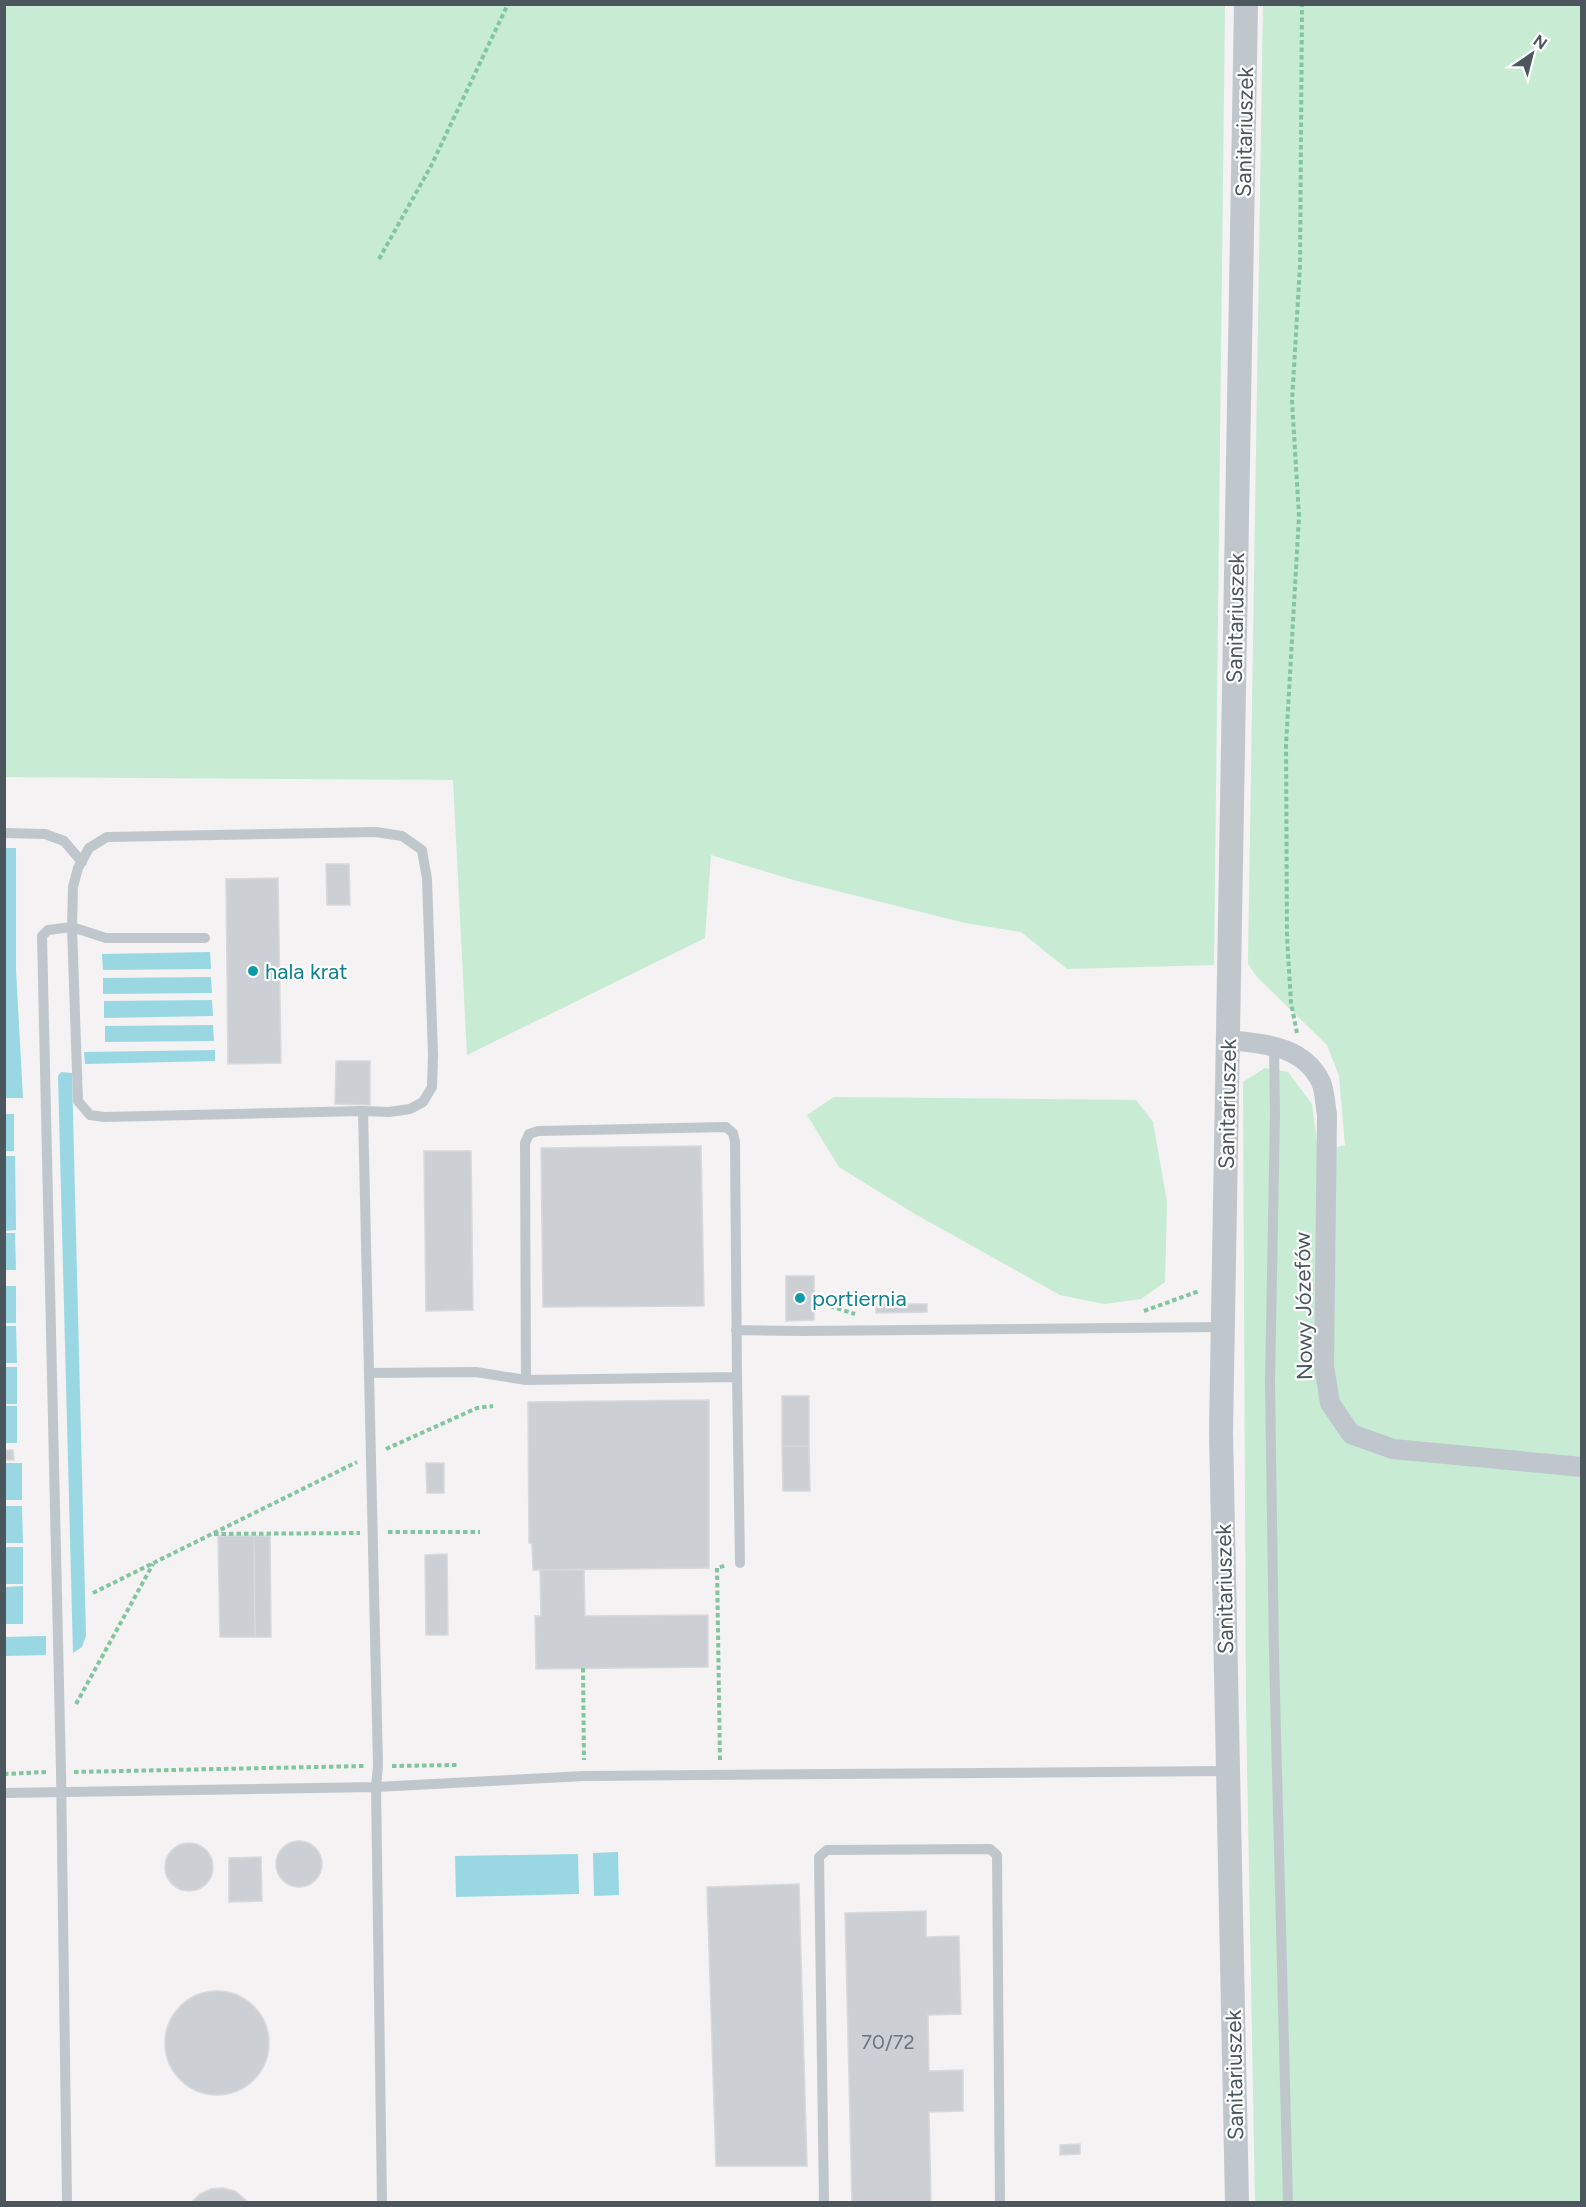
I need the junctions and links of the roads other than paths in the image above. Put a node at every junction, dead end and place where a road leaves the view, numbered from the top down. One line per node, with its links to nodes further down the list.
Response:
1 (1246, 4): 6 (street, Sanitariuszek)
2 (4, 833): 3 (lane)
3 (82, 862): 4 (lane); 8 (lane)
4 (72, 927): 5 (lane); 8 (lane); 18 (lane)
5 (205, 938)
6 (1228, 1040): 7 (street, Nowy Józefów); 9 (street, Sanitariuszek)
7 (1274, 1045): 14 (street, Nowy Józefów); 25 (lane)
8 (363, 1111): 11 (lane)
9 (1223, 1327): 10 (lane); 16 (street, Sanitariuszek)
10 (736, 1330): 12 (lane); 13 (lane)
11 (369, 1373): 13 (lane); 17 (lane)
12 (737, 1377): 13 (lane); 15 (lane)
13 (526, 1380)
14 (1581, 1467)
15 (740, 1563)
16 (1227, 1772): 17 (lane); 24 (street, Sanitariuszek)
17 (376, 1787): 18 (lane); 21 (lane)
18 (62, 1792): 19 (lane); 20 (lane)
19 (4, 1793)
20 (67, 2202)
21 (382, 2202)
22 (824, 2202): 23 (lane)
23 (1000, 2202)
24 (1237, 2202)
25 (1288, 2202)

